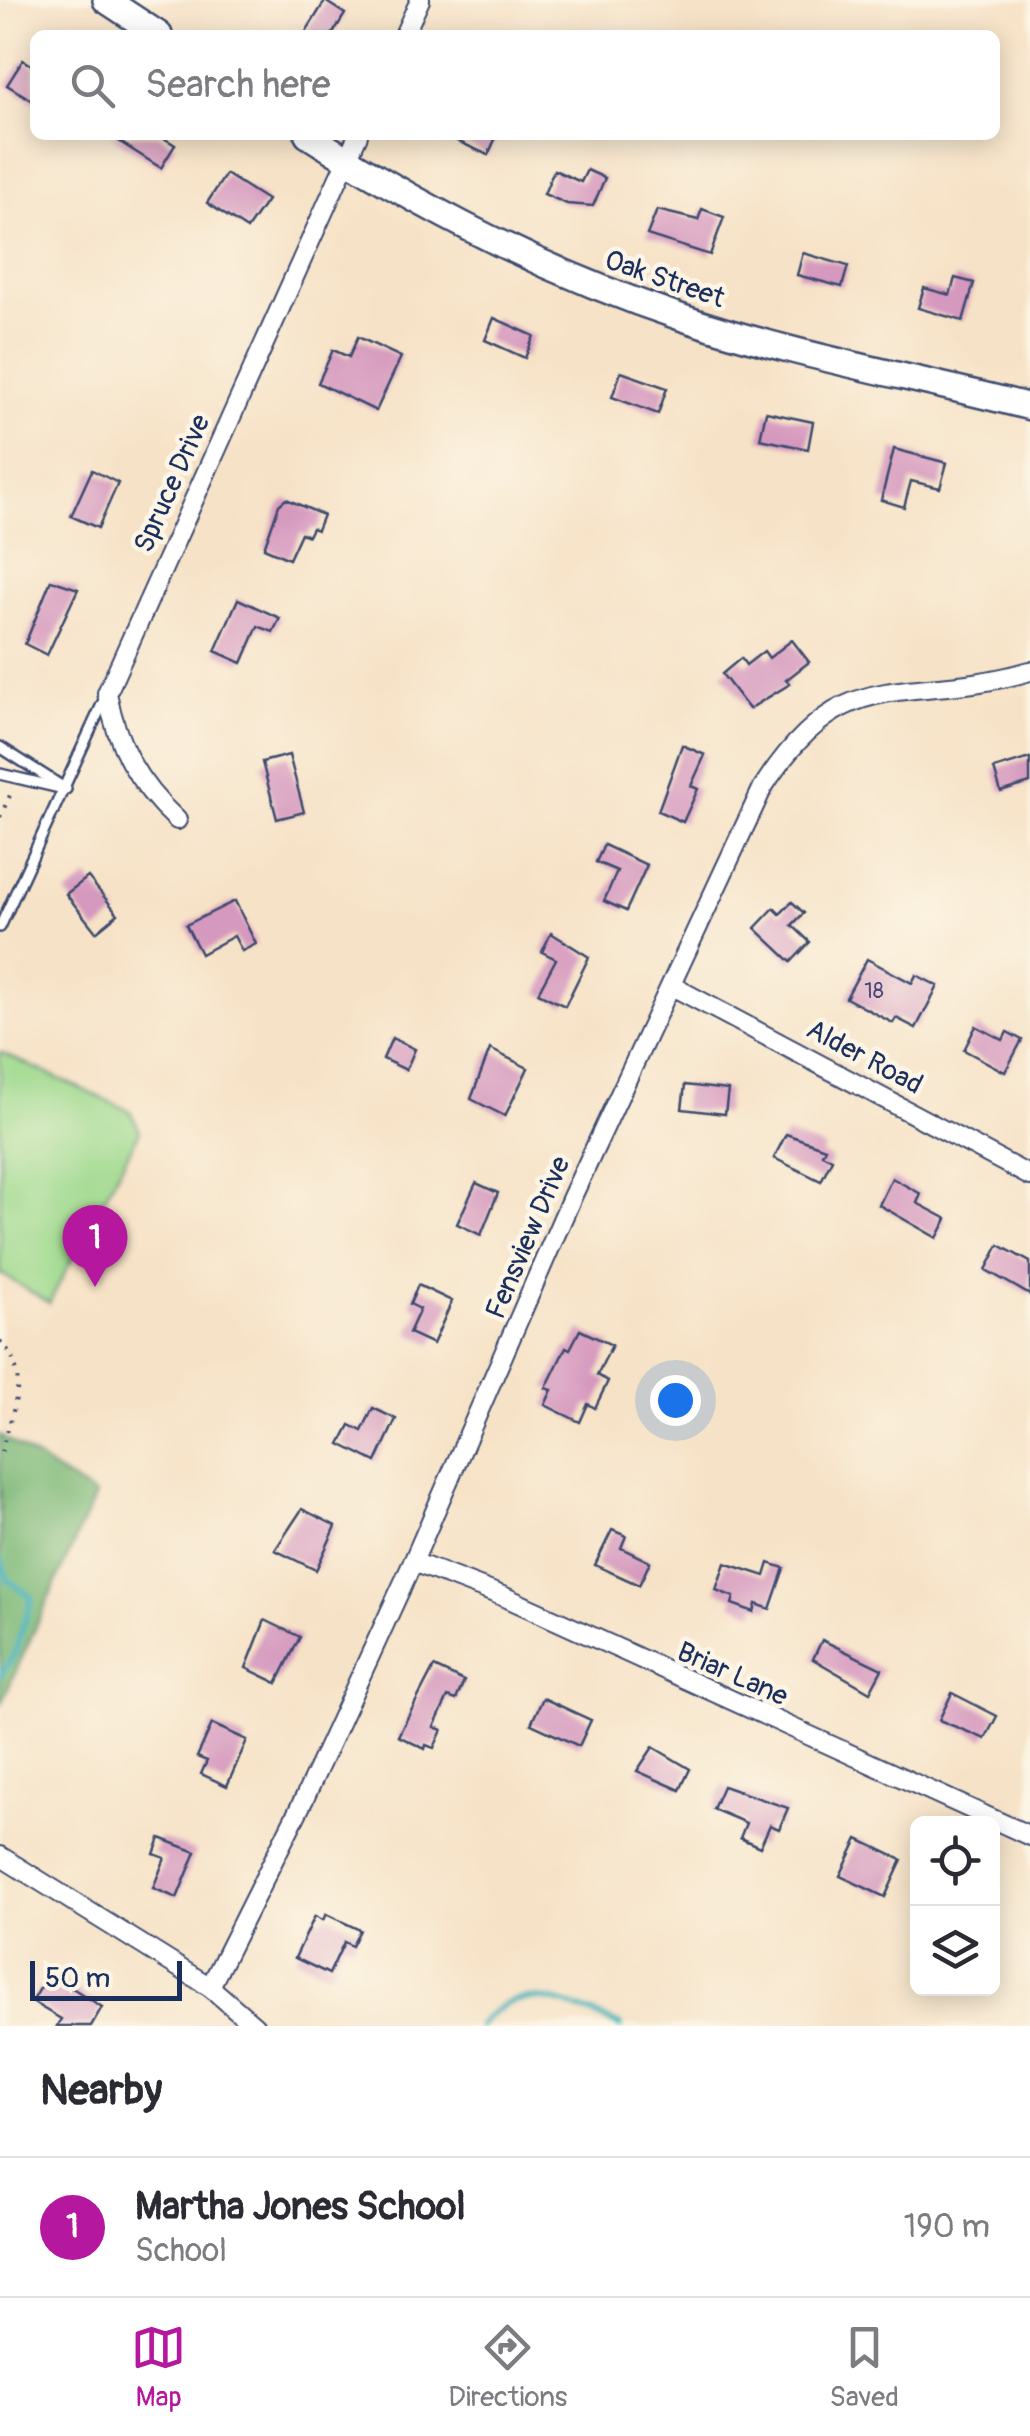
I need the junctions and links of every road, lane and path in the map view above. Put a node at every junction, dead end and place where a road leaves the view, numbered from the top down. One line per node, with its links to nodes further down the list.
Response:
1 (106, 0): 3 (street)
2 (420, 0): 4 (street)
3 (151, 30)
4 (406, 30)
5 (316, 140): 7 (street, Oak Street)
6 (356, 140): 7 (street, Spruce Drive)
7 (347, 160): 8 (street, Oak Street); 10 (street, Spruce Drive)
8 (1030, 406)
9 (1030, 671): 18 (street, Fensview Drive)
10 (107, 693): 13 (lane); 16 (street)
11 (0, 748): 13 (lane)
12 (0, 774): 13 (lane)
13 (66, 789): 17 (lane)
14 (12, 790): 15 (path)
15 (0, 817)
16 (177, 820)
17 (0, 927)
18 (672, 986): 19 (street, Alder Road); 22 (street, Fensview Drive)
19 (1030, 1176)
20 (0, 1340): 21 (path)
21 (0, 1458)
22 (413, 1562): 23 (street, Briar Lane); 25 (street, Fensview Drive)
23 (1030, 1836)
24 (0, 1856): 25 (street)
25 (210, 1987): 26 (street)
26 (255, 2026)

